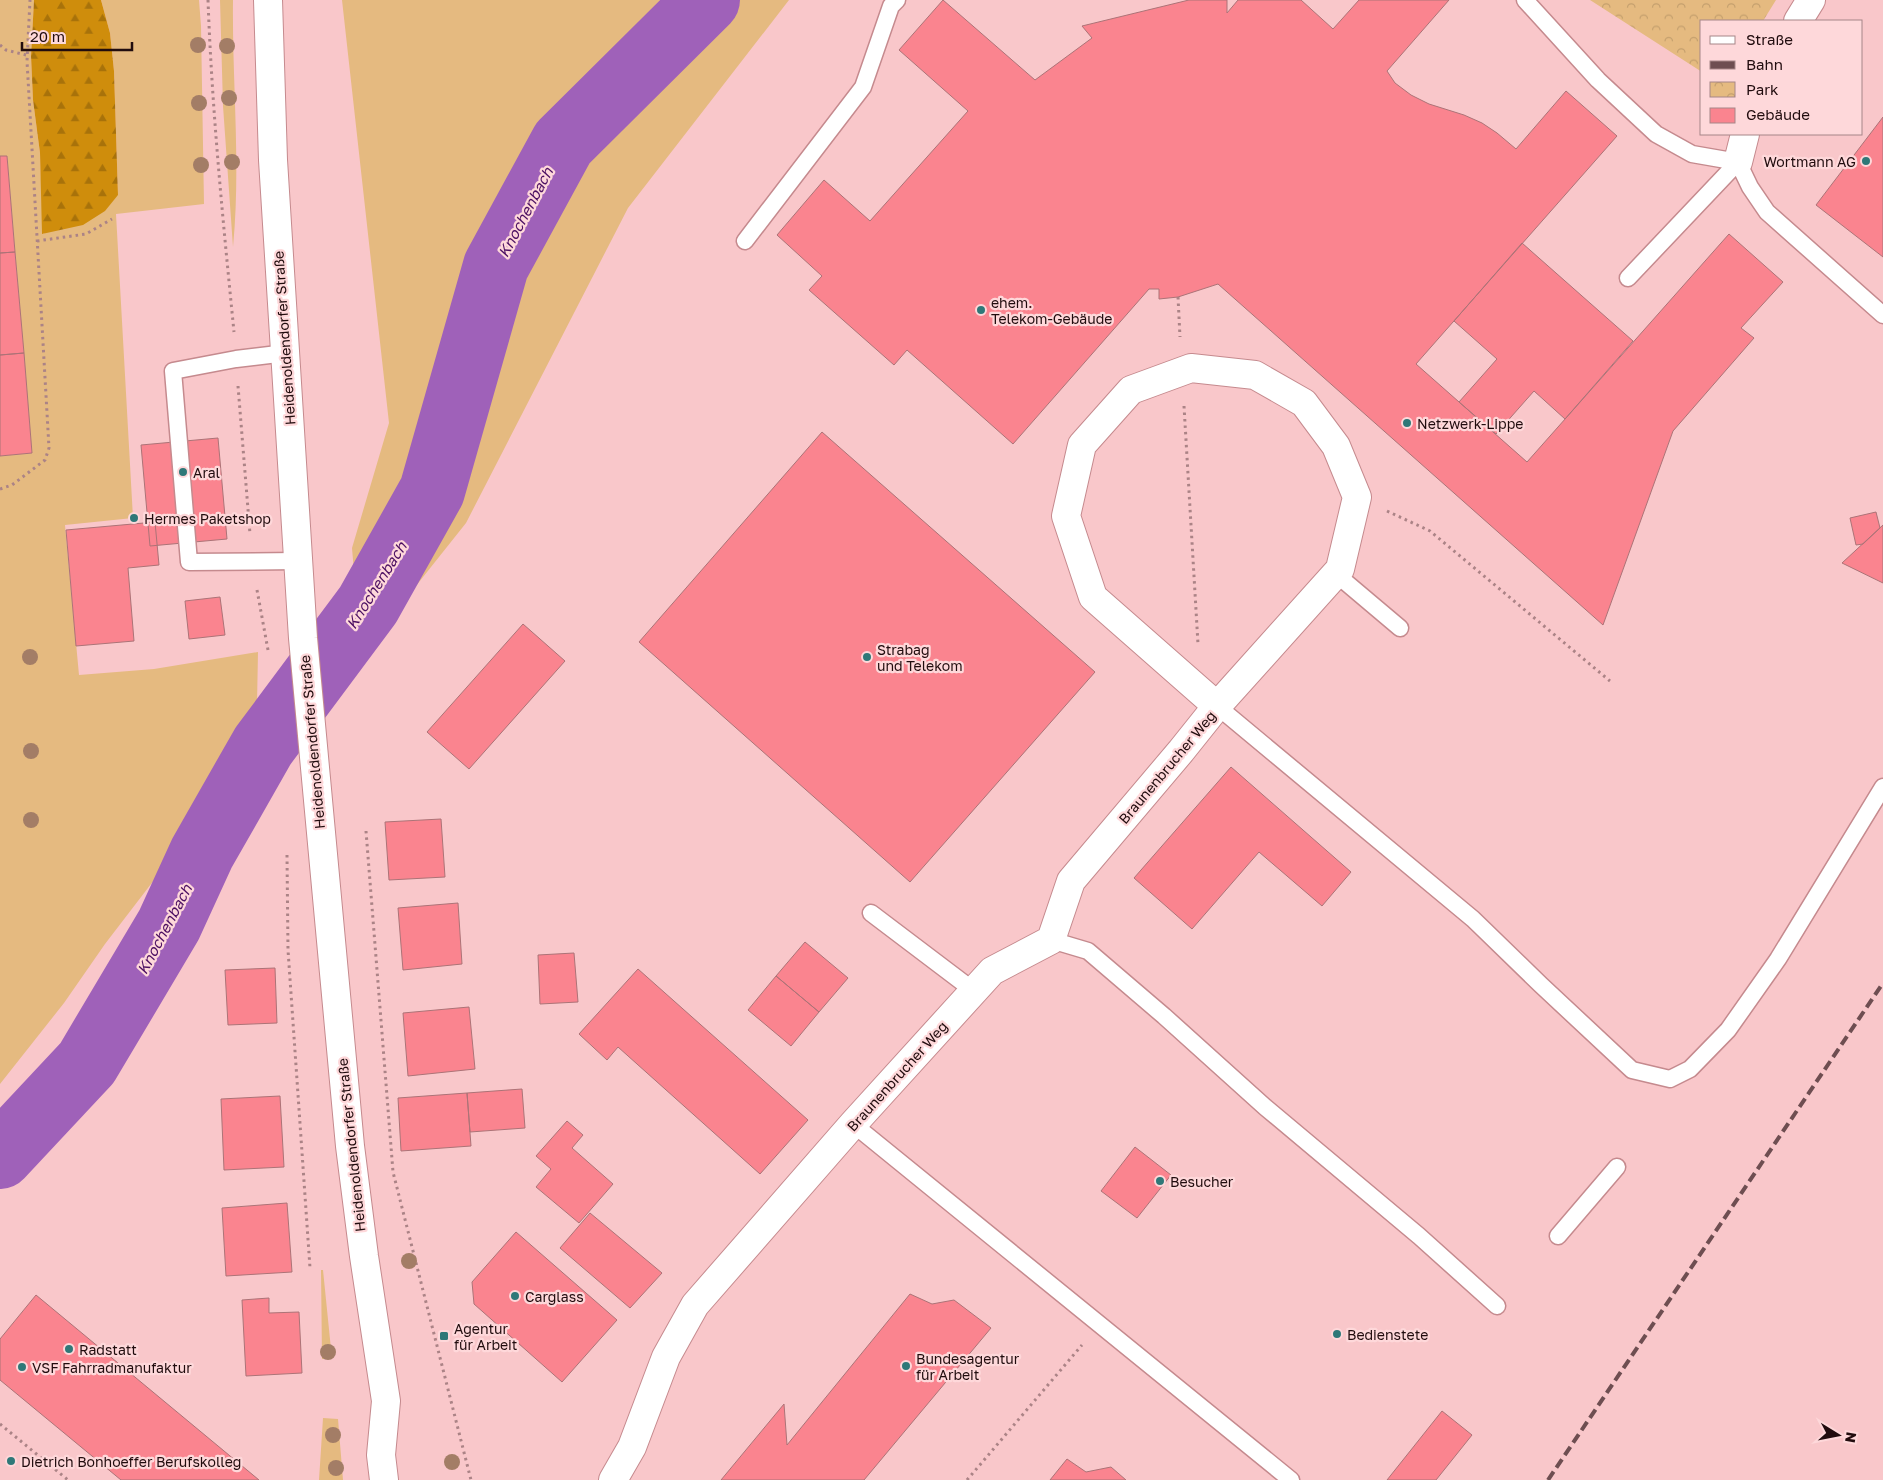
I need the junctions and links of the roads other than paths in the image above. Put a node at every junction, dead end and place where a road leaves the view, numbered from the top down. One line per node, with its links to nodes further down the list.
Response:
1 (268, 0): 11 (street, Heidenoldendorfer Straße)
2 (897, 0): 8 (lane)
3 (1525, 0): 7 (lane)
4 (1811, 0): 5 (street)
5 (1799, 20)
6 (1745, 135): 7 (street)
7 (1738, 162): 9 (lane); 10 (lane)
8 (745, 241)
9 (1628, 278)
10 (1883, 315)
11 (286, 353): 12 (street, Heidenoldendorfer Straße); 12 (lane)
12 (298, 561): 24 (street, Heidenoldendorfer Straße)
13 (1336, 574): 14 (lane); 15 (street, Braunenbrucher Weg); 15 (street, Braunenbrucher Weg)
14 (1400, 628)
15 (1217, 706): 16 (lane); 18 (street, Braunenbrucher Weg)
16 (1883, 788)
17 (871, 912): 19 (lane)
18 (1051, 940): 19 (street, Braunenbrucher Weg); 23 (lane)
19 (974, 991): 20 (street, Braunenbrucher Weg)
20 (854, 1124): 25 (street, Braunenbrucher Weg); 26 (lane)
21 (1617, 1167): 22 (lane)
22 (1558, 1236)
23 (1497, 1306)
24 (384, 1480)
25 (613, 1480)
26 (1292, 1480)

